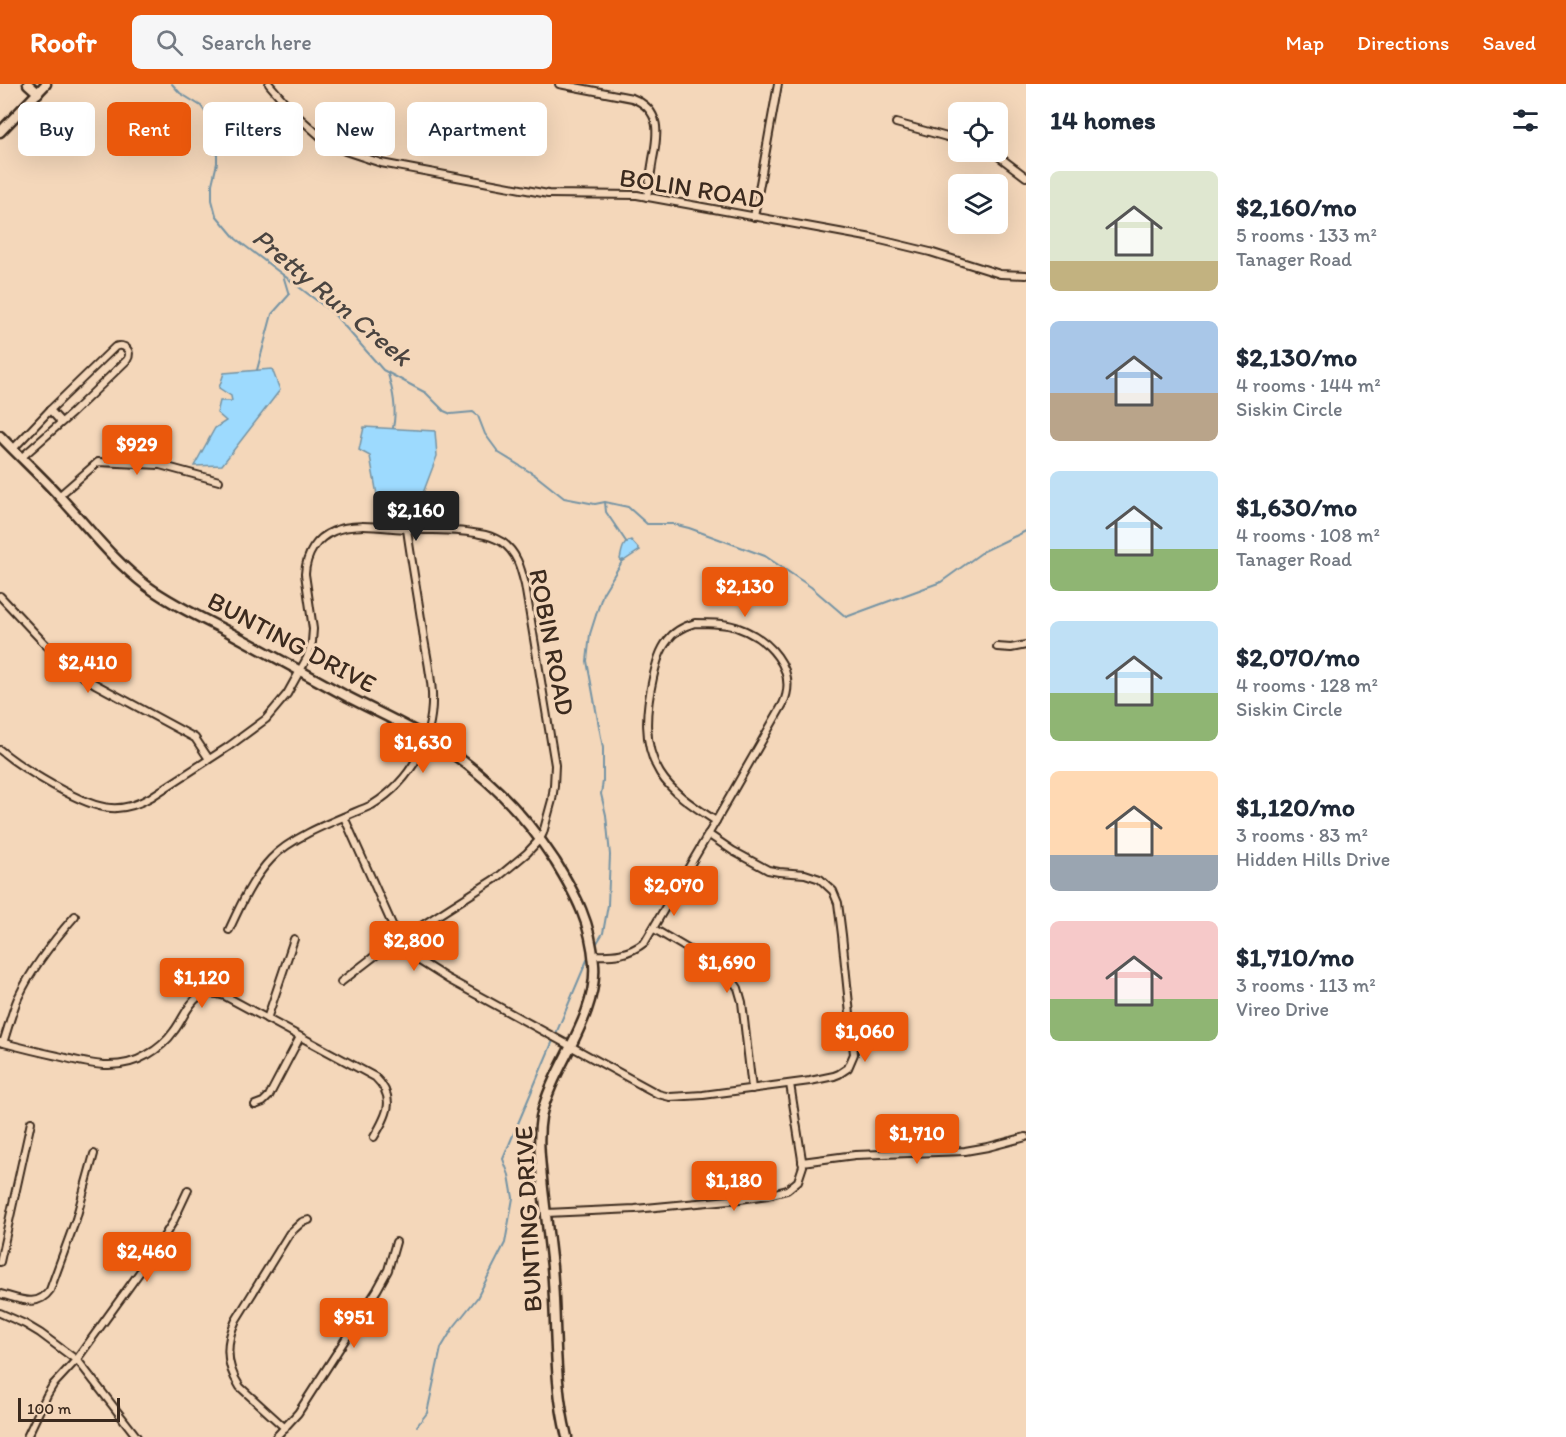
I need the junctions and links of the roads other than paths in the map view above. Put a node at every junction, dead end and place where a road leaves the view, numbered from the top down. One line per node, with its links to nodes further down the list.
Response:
1 (28, 84): 6 (street)
2 (46, 84): 6 (street)
3 (269, 84): 12 (street, BOLIN ROAD)
4 (559, 84): 12 (street)
5 (778, 84): 13 (street)
6 (38, 93): 8 (street)
7 (896, 123): 9 (street)
8 (0, 132)
9 (948, 137)
10 (1006, 162): 11 (street)
11 (1026, 177)
12 (646, 197): 13 (street, BOLIN ROAD)
13 (754, 217): 14 (street, BOLIN ROAD)
14 (1026, 275)
15 (50, 410): 16 (street); 16 (street); 18 (street)
16 (61, 422): 19 (street)
17 (0, 436): 18 (street, BUNTING DRIVE)
18 (13, 449): 19 (street, BUNTING DRIVE)
19 (21, 458): 21 (street, BUNTING DRIVE)
20 (219, 481): 21 (street)
21 (59, 496): 26 (street, BUNTING DRIVE)
22 (407, 529): 26 (street, ROBIN ROAD); 27 (street); 33 (street, ROBIN ROAD)
23 (0, 596): 29 (street)
24 (1026, 645): 25 (street)
25 (997, 647)
26 (300, 670): 27 (street, BUNTING DRIVE); 29 (street, ROBIN ROAD)
27 (425, 737): 30 (street); 33 (street, BUNTING DRIVE)
28 (0, 750): 29 (street, ROBIN ROAD)
29 (209, 759)
30 (344, 817): 36 (street); 38 (street)
31 (716, 821): 31 (street); 32 (street)
32 (708, 834): 35 (street); 45 (street)
33 (540, 839): 38 (street, ROBIN ROAD); 39 (street, BUNTING DRIVE)
34 (75, 916): 43 (street)
35 (654, 928): 39 (street); 46 (street)
36 (229, 930)
37 (294, 939): 41 (street)
38 (399, 940): 40 (street, ROBIN ROAD); 44 (street)
39 (593, 955): 44 (street, BUNTING DRIVE)
40 (341, 982)
41 (267, 1018): 42 (street); 43 (street)
42 (300, 1037): 47 (street); 49 (street)
43 (2, 1042)
44 (570, 1046): 46 (street); 54 (street, BUNTING DRIVE)
45 (790, 1084): 46 (street); 52 (street)
46 (752, 1089)
47 (255, 1105)
48 (31, 1122): 57 (street)
49 (374, 1137)
50 (1026, 1137): 52 (street)
51 (94, 1154): 58 (street)
52 (802, 1162): 54 (street)
53 (188, 1190): 60 (street)
54 (546, 1214): 65 (street, BUNTING DRIVE)
55 (309, 1220): 61 (street)
56 (396, 1242): 61 (street)
57 (0, 1262)
58 (0, 1294)
59 (0, 1313): 60 (street)
60 (77, 1359): 62 (street); 63 (street)
61 (285, 1428): 64 (street)
62 (27, 1437)
63 (137, 1437)
64 (276, 1437)
65 (567, 1437)

